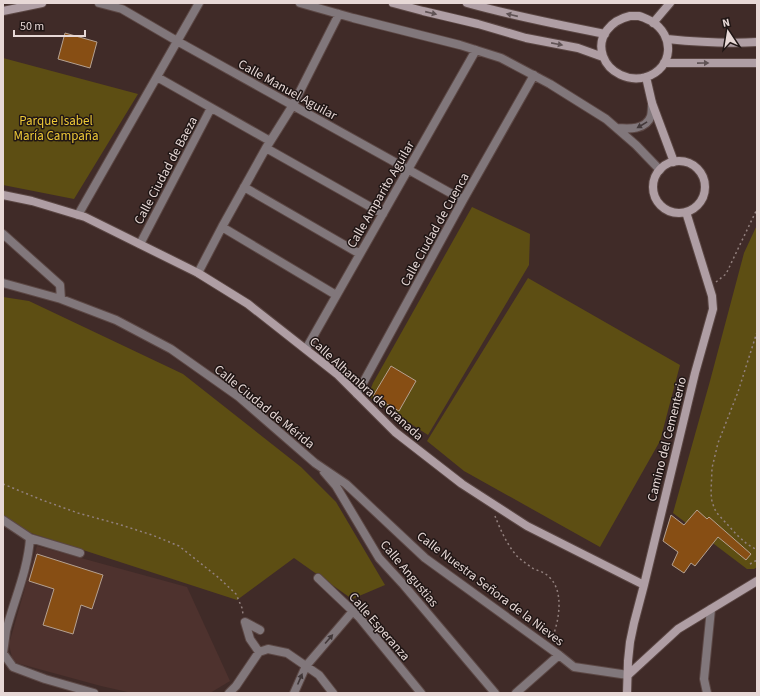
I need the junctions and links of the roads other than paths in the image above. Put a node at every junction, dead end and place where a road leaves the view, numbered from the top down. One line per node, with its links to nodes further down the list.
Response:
1 (42, 3): 8 (street)
2 (99, 3): 13 (street, Calle Manuel Aguilar)
3 (199, 3): 13 (street)
4 (300, 3): 9 (street)
5 (393, 3): 16 (street, one-way to 16)
6 (467, 3): 11 (street, one-way to 6)
7 (667, 6): 10 (street)
8 (3, 11)
9 (339, 14): 15 (street); 23 (street)
10 (654, 23): 11 (street); 12 (street)
11 (605, 34): 16 (street)
12 (667, 40): 14 (street); 17 (street)
13 (177, 41): 21 (street); 23 (street, Calle Manuel Aguilar)
14 (757, 42)
15 (476, 50): 19 (street); 28 (street, Calle Amparito Aguilar)
16 (603, 57): 20 (street)
17 (664, 63): 18 (street, one-way to 18); 20 (street)
18 (757, 63)
19 (534, 75): 25 (street); 32 (street, Calle Ciudad de Cuenca)
20 (646, 76): 22 (street)
21 (157, 77): 24 (street); 35 (street)
22 (652, 103): 25 (street, one-way to 25); 27 (street)
23 (293, 105): 26 (street); 28 (street, Calle Manuel Aguilar)
24 (211, 108): 26 (street); 38 (street, Calle Ciudad de Baeza)
25 (617, 128): 29 (street)
26 (268, 145): 30 (street); 34 (street)
27 (674, 162): 29 (street); 33 (street)
28 (407, 170): 32 (street, Calle Manuel Aguilar); 34 (street, Calle Amparito Aguilar)
29 (660, 170): 33 (street)
30 (244, 187): 36 (street); 39 (street)
31 (3, 195): 35 (street, Calle Alhambra de Granada)
32 (463, 200): 45 (street, Calle Ciudad de Cuenca)
33 (686, 212): 52 (street, Camino del Cementerio)
34 (383, 214): 39 (street, Calle Amparito Aguilar)
35 (78, 215): 38 (street, Calle Alhambra de Granada)
36 (222, 227): 40 (street); 42 (street)
37 (3, 234): 43 (street)
38 (140, 244): 40 (street, Calle Alhambra de Granada)
39 (360, 254): 42 (street, Calle Amparito Aguilar)
40 (198, 273): 44 (street, Calle Alhambra de Granada)
41 (3, 283): 43 (street, Calle Ciudad de Mérida)
42 (336, 295): 44 (street, Calle Amparito Aguilar)
43 (60, 299): 46 (street, Calle Ciudad de Mérida)
44 (306, 349): 45 (street, Calle Alhambra de Granada)
45 (358, 394): 52 (street, Calle Alhambra de Granada)
46 (315, 463): 57 (street, Calle Nuestra Señora de la Nieves); 65 (street, Calle Angustias)
47 (3, 520): 48 (street)
48 (30, 538): 49 (street); 60 (street)
49 (80, 553)
50 (318, 578): 54 (street, Calle Esperanza)
51 (757, 581): 53 (street)
52 (644, 585): 59 (street, Camino del Cementerio)
53 (711, 609): 59 (street); 69 (street)
54 (353, 611): 58 (street, one-way to 54); 64 (street, Calle Esperanza)
55 (260, 630): 56 (street)
56 (259, 652): 58 (street); 61 (street)
57 (559, 655): 59 (street, Calle Nuestra Señora de la Nieves); 66 (street)
58 (306, 666): 62 (street, one-way to 58); 63 (street)
59 (628, 675): 67 (street); 68 (street)
60 (94, 693)
61 (229, 693)
62 (294, 693)
63 (332, 693)
64 (421, 693)
65 (495, 693)
66 (516, 693)
67 (624, 693)
68 (627, 693)
69 (707, 693)

